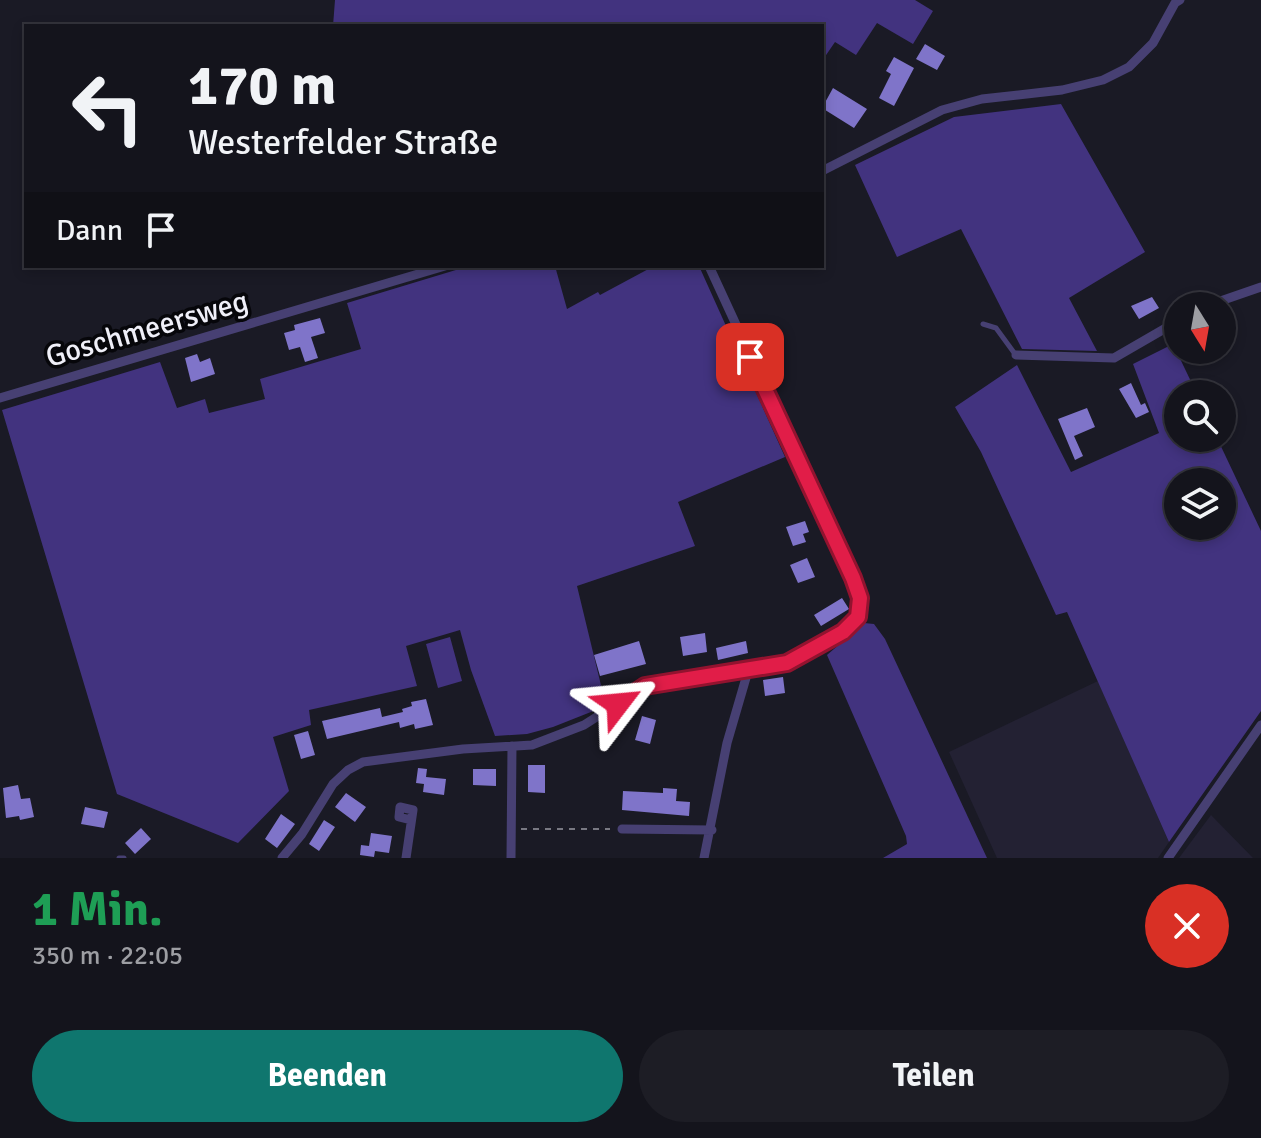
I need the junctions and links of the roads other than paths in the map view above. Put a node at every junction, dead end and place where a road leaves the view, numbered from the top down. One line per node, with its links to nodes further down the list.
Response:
1 (1180, 0): 2 (street)
2 (824, 170)
3 (438, 268): 10 (street, Goschmeersweg)
4 (710, 268): 11 (street)
5 (1261, 287): 6 (street)
6 (1236, 296)
7 (983, 324): 9 (lane)
8 (1164, 329): 9 (street)
9 (1016, 355)
10 (0, 398)
11 (748, 671): 13 (street); 16 (street)
12 (1261, 725): 21 (street)
13 (512, 746): 17 (street); 19 (street)
14 (411, 820): 18 (street)
15 (622, 829): 16 (street)
16 (712, 830): 20 (street)
17 (282, 858)
18 (406, 858)
19 (511, 858)
20 (704, 858)
21 (1168, 858)

